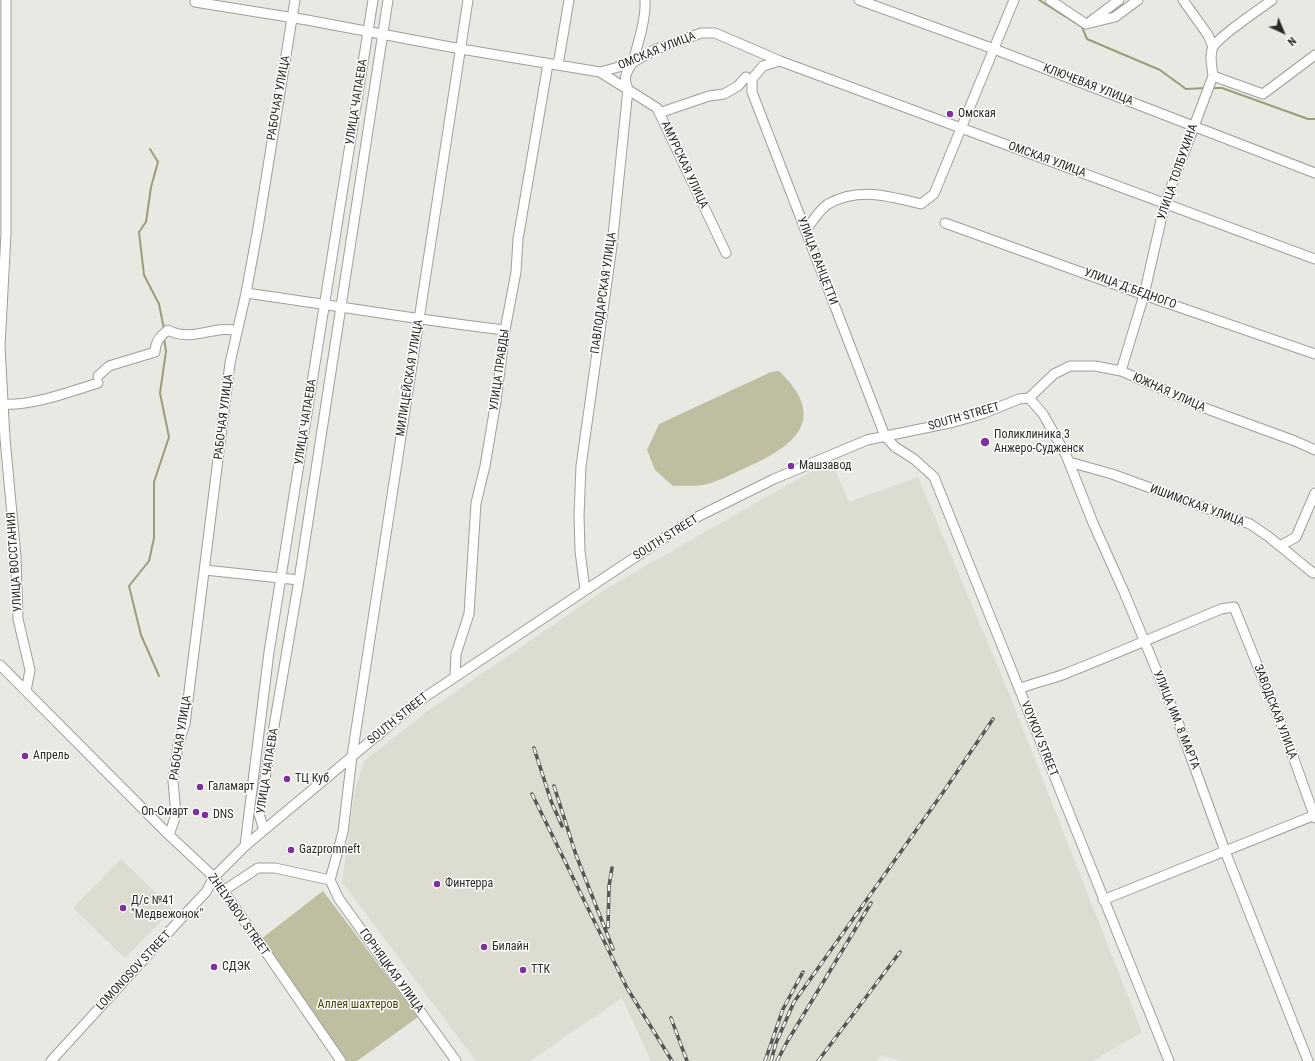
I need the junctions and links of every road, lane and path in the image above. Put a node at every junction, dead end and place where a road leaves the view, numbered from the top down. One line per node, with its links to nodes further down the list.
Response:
1 (6, 0): 38 (street, УЛИЦА ВОССТАНИЯ)
2 (295, 0): 16 (street, РАБОЧАЯ УЛИЦА)
3 (373, 0): 18 (street, УЛИЦА ЧАПАЕВА)
4 (388, 0): 19 (street, УЛИЦА ЧАПАЕВА)
5 (468, 0): 21 (street, МИЛИЦЕЙСКАЯ УЛИЦА)
6 (569, 0): 27 (street)
7 (644, 0): 26 (street, ПАВЛОДАРСКАЯ УЛИЦА)
8 (859, 0): 22 (street, КЛЮЧЕВАЯ УЛИЦА)
9 (1014, 0): 22 (street)
10 (1050, 0): 17 (street)
11 (1119, 0): 17 (street)
12 (1138, 0): 17 (street)
13 (1183, 0): 20 (street)
14 (1272, 0): 20 (street)
15 (195, 2): 16 (street)
16 (293, 18): 18 (street); 42 (street, РАБОЧАЯ УЛИЦА)
17 (1086, 24)
18 (368, 32): 19 (street); 44 (street, УЛИЦА ЧАПАЕВА)
19 (383, 34): 21 (street); 45 (street, УЛИЦА ЧАПАЕВА)
20 (1213, 48): 29 (street, УЛИЦА ТОЛБУХИНА)
21 (461, 49): 25 (street); 46 (street, МИЛИЦЕЙСКАЯ УЛИЦА)
22 (994, 49): 33 (street, КЛЮЧЕВАЯ УЛИЦА); 34 (street)
23 (1315, 55): 29 (street)
24 (780, 61): 26 (street, ОМСКАЯ УЛИЦА); 34 (street, ОМСКАЯ УЛИЦА); 39 (street, УЛИЦА ВАНЦЕТТИ)
25 (548, 64): 27 (street); 48 (street, УЛИЦА ПРАВДЫ)
26 (630, 64): 28 (street, ОМСКАЯ УЛИЦА); 31 (street, ПАВЛОДАРСКАЯ УЛИЦА)
27 (558, 65): 28 (street)
28 (600, 72): 31 (street, АМУРСКАЯ УЛИЦА)
29 (1213, 76): 33 (street, УЛИЦА ТОЛБУХИНА)
30 (746, 77): 32 (street)
31 (628, 89): 32 (street, АМУРСКАЯ УЛИЦА); 63 (street, ПАВЛОДАРСКАЯ УЛИЦА)
32 (660, 113): 40 (street, АМУРСКАЯ УЛИЦА)
33 (1194, 126): 35 (street, КЛЮЧЕВАЯ УЛИЦА); 36 (street, УЛИЦА ТОЛБУХИНА)
34 (961, 128): 36 (street, ОМСКАЯ УЛИЦА); 39 (street)
35 (1315, 173)
36 (1165, 203): 41 (street, ОМСКАЯ УЛИЦА); 43 (street, УЛИЦА ТОЛБУХИНА)
37 (945, 223): 43 (street, УЛИЦА Д.БЕДНОГО)
38 (3, 226): 52 (street, УЛИЦА ВОССТАНИЯ)
39 (806, 230): 53 (street, УЛИЦА ВАНЦЕТТИ)
40 (726, 253)
41 (1315, 259)
42 (246, 293): 44 (street); 47 (street, РАБОЧАЯ УЛИЦА)
43 (1144, 295): 49 (street, УЛИЦА Д.БЕДНОГО); 50 (street, УЛИЦА ТОЛБУХИНА)
44 (325, 304): 45 (street); 61 (street, УЛИЦА ЧАПАЕВА)
45 (341, 306): 46 (street); 62 (street, УЛИЦА ЧАПАЕВА)
46 (419, 320): 48 (street); 69 (street, МИЛИЦЕЙСКАЯ УЛИЦА)
47 (237, 330): 52 (street); 59 (street, РАБОЧАЯ УЛИЦА)
48 (505, 330): 66 (street, УЛИЦА ПРАВДЫ)
49 (1315, 354)
50 (1121, 371): 51 (street, ЮЖНАЯ УЛИЦА); 55 (street, ЮЖНАЯ УЛИЦА)
51 (1029, 398): 53 (street, SOUTH STREET); 56 (street, УЛИЦА ИМ. 8 МАРТА)
52 (3, 404): 54 (street, УЛИЦА ВОССТАНИЯ)
53 (885, 436): 63 (street, SOUTH STREET); 67 (street, VOYKOV STREET)
54 (2, 439): 68 (street, УЛИЦА ВОССТАНИЯ)
55 (1315, 450)
56 (1069, 462): 58 (street, ИШИМСКАЯ УЛИЦА); 64 (street, УЛИЦА ИМ. 8 МАРТА)
57 (1315, 493): 58 (street)
58 (1280, 546): 60 (street, ИШИМСКАЯ УЛИЦА)
59 (205, 570): 61 (street); 72 (street, РАБОЧАЯ УЛИЦА)
60 (1314, 575)
61 (281, 578): 62 (street); 73 (street, УЛИЦА ЧАПАЕВА)
62 (299, 580): 71 (street, УЛИЦА ЧАПАЕВА)
63 (585, 590): 66 (street, SOUTH STREET)
64 (1144, 641): 67 (street); 70 (street, ЗАВОДСКАЯ УЛИЦА); 74 (street, УЛИЦА ИМ. 8 МАРТА)
65 (0, 665): 68 (street, ZHELYABOV STREET)
66 (455, 676): 69 (street, SOUTH STREET)
67 (1019, 689): 78 (street, VOYKOV STREET)
68 (26, 691): 72 (street, ZHELYABOV STREET)
69 (352, 756): 71 (street, SOUTH STREET); 76 (street, МИЛИЦЕЙСКАЯ УЛИЦА)
70 (1315, 816): 74 (street)
71 (264, 830): 73 (street, LOMONOSOV STREET)
72 (169, 835): 75 (street, ZHELYABOV STREET)
73 (245, 846): 75 (street, LOMONOSOV STREET)
74 (1225, 851): 78 (street); 83 (street, УЛИЦА ИМ. 8 МАРТА)
75 (214, 877): 77 (street, ZHELYABOV STREET); 79 (street, LOMONOSOV STREET)
76 (330, 880): 77 (street); 81 (street, ГОРНЯЦКАЯ УЛИЦА)
77 (223, 891): 80 (street, ZHELYABOV STREET)
78 (1103, 900): 82 (street, VOYKOV STREET)
79 (51, 1061)
80 (341, 1061)
81 (456, 1061)
82 (1169, 1061)
83 (1308, 1061)

